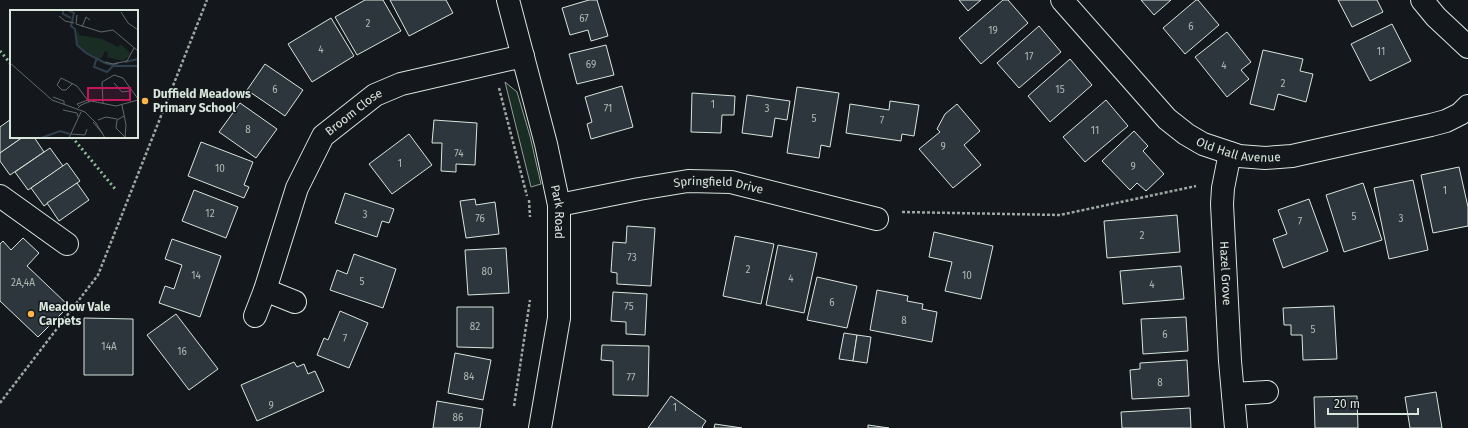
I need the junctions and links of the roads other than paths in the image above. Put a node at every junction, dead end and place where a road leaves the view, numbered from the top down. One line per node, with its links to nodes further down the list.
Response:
1 (508, 0): 5 (street, Park Road)
2 (1062, 0): 7 (street, Old Hall Avenue)
3 (1422, 0): 4 (street)
4 (1468, 47)
5 (523, 56): 9 (street, Park Road); 12 (street, Broom Close)
6 (1468, 106): 7 (street, Old Hall Avenue)
7 (1230, 153): 16 (street, Hazel Grove)
8 (0, 196): 11 (street)
9 (559, 205): 10 (street, Springfield Drive); 17 (street, Park Road)
10 (876, 219)
11 (67, 244)
12 (265, 290): 13 (street); 14 (street, Broom Close)
13 (295, 302)
14 (255, 316)
15 (1267, 392): 16 (street)
16 (1233, 394): 18 (street, Hazel Grove)
17 (541, 428)
18 (1236, 428)

